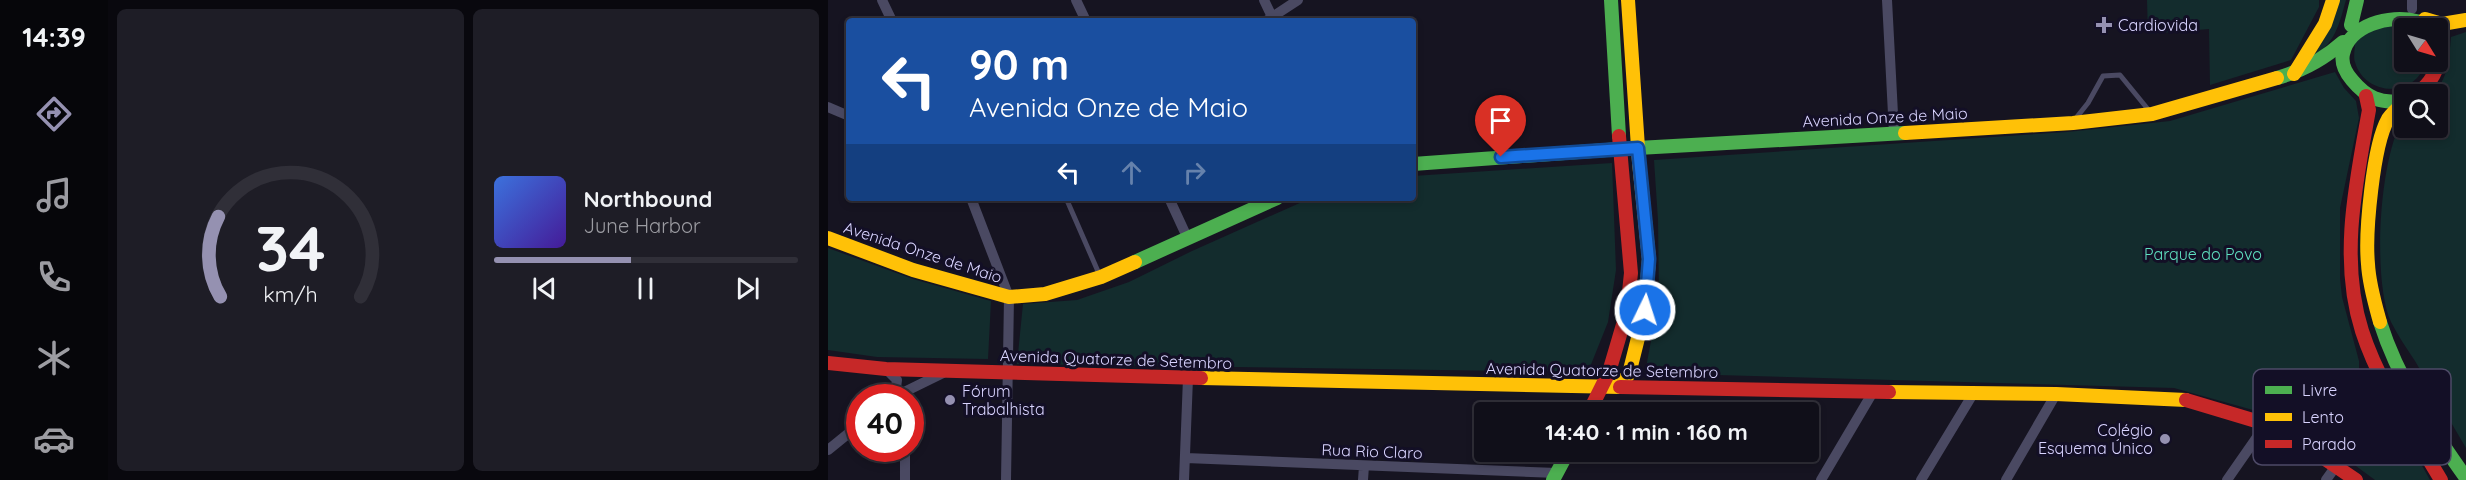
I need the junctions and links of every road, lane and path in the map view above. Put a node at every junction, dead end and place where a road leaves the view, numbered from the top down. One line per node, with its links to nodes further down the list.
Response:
1 (882, 0): 13 (street)
2 (1076, 0): 14 (street)
3 (1263, 0): 15 (street)
4 (1298, 0): 16 (street)
5 (1611, 0): 31 (street)
6 (1628, 0): 32 (street)
7 (1887, 0): 30 (street)
8 (2333, 0): 22 (street)
9 (2357, 0): 20 (street)
10 (2394, 4): 11 (street)
11 (2412, 5): 17 (street)
12 (2369, 10): 20 (street)
13 (891, 18)
14 (1085, 18)
15 (1270, 18)
16 (1274, 18)
17 (2424, 18)
18 (2466, 20): 19 (street)
19 (2448, 23)
20 (2351, 25): 21 (street)
21 (2343, 42): 22 (street, Avenida Onze de Maio); 23 (street)
22 (2294, 74): 27 (street, Avenida Onze de Maio)
23 (2367, 96): 24 (street); 44 (street)
24 (2394, 101)
25 (828, 107): 28 (street)
26 (2394, 112): 45 (street)
27 (2152, 114): 29 (street, Avenida Onze de Maio); 29 (lane)
28 (846, 115)
29 (2073, 123): 30 (street, Avenida Onze de Maio)
30 (1894, 133): 32 (street, Avenida Onze de Maio)
31 (1620, 148): 32 (street, Avenida Onze de Maio); 33 (street, Avenida Onze de Maio); 51 (street)
32 (1638, 148): 52 (street)
33 (1416, 164)
34 (972, 201): 41 (street)
35 (1067, 201): 40 (lane)
36 (1170, 201): 38 (street)
37 (1270, 201): 38 (street, Avenida Onze de Maio)
38 (1187, 237): 40 (street, Avenida Onze de Maio)
39 (828, 238): 41 (street, Avenida Onze de Maio)
40 (1101, 277): 41 (street, Avenida Onze de Maio)
41 (1009, 297): 47 (street)
42 (828, 363): 43 (street, Avenida Quatorze de Setembro)
43 (885, 369): 46 (street, Avenida Quatorze de Setembro); 49 (street)
44 (2378, 369)
45 (2399, 369)
46 (947, 371): 47 (street, Avenida Quatorze de Setembro); 50 (street)
47 (1008, 372): 48 (street, Avenida Quatorze de Setembro); 71 (street)
48 (1188, 378): 51 (street, Avenida Quatorze de Setembro); 62 (street)
49 (897, 384)
50 (921, 384)
51 (1602, 387): 52 (street, Avenida Quatorze de Setembro); 56 (street)
52 (1618, 387): 53 (street, Avenida Quatorze de Setembro)
53 (1873, 392): 55 (street, Avenida Quatorze de Setembro); 74 (street)
54 (2056, 393): 55 (street, Avenida Quatorze de Setembro); 57 (street, Avenida Quatorze de Setembro); 76 (street)
55 (1974, 394): 75 (street)
56 (1594, 402)
57 (2253, 420)
58 (846, 435): 60 (street)
59 (2253, 443): 77 (street)
60 (828, 450)
61 (2451, 456): 69 (street)
62 (1186, 458): 66 (street, Rua Rio Claro); 72 (street)
63 (905, 462): 70 (street)
64 (1563, 462): 68 (street)
65 (2432, 465): 80 (street)
66 (1364, 466): 68 (street, Rua Rio Claro); 73 (street)
67 (2336, 466): 78 (street); 79 (street, Avenida Quatorze de Setembro)
68 (1555, 477)
69 (2466, 478)
70 (905, 480)
71 (1006, 480)
72 (1184, 480)
73 (1363, 480)
74 (1821, 480)
75 (1921, 480)
76 (2006, 480)
77 (2227, 480)
78 (2326, 480)
79 (2356, 480)
80 (2441, 480)

